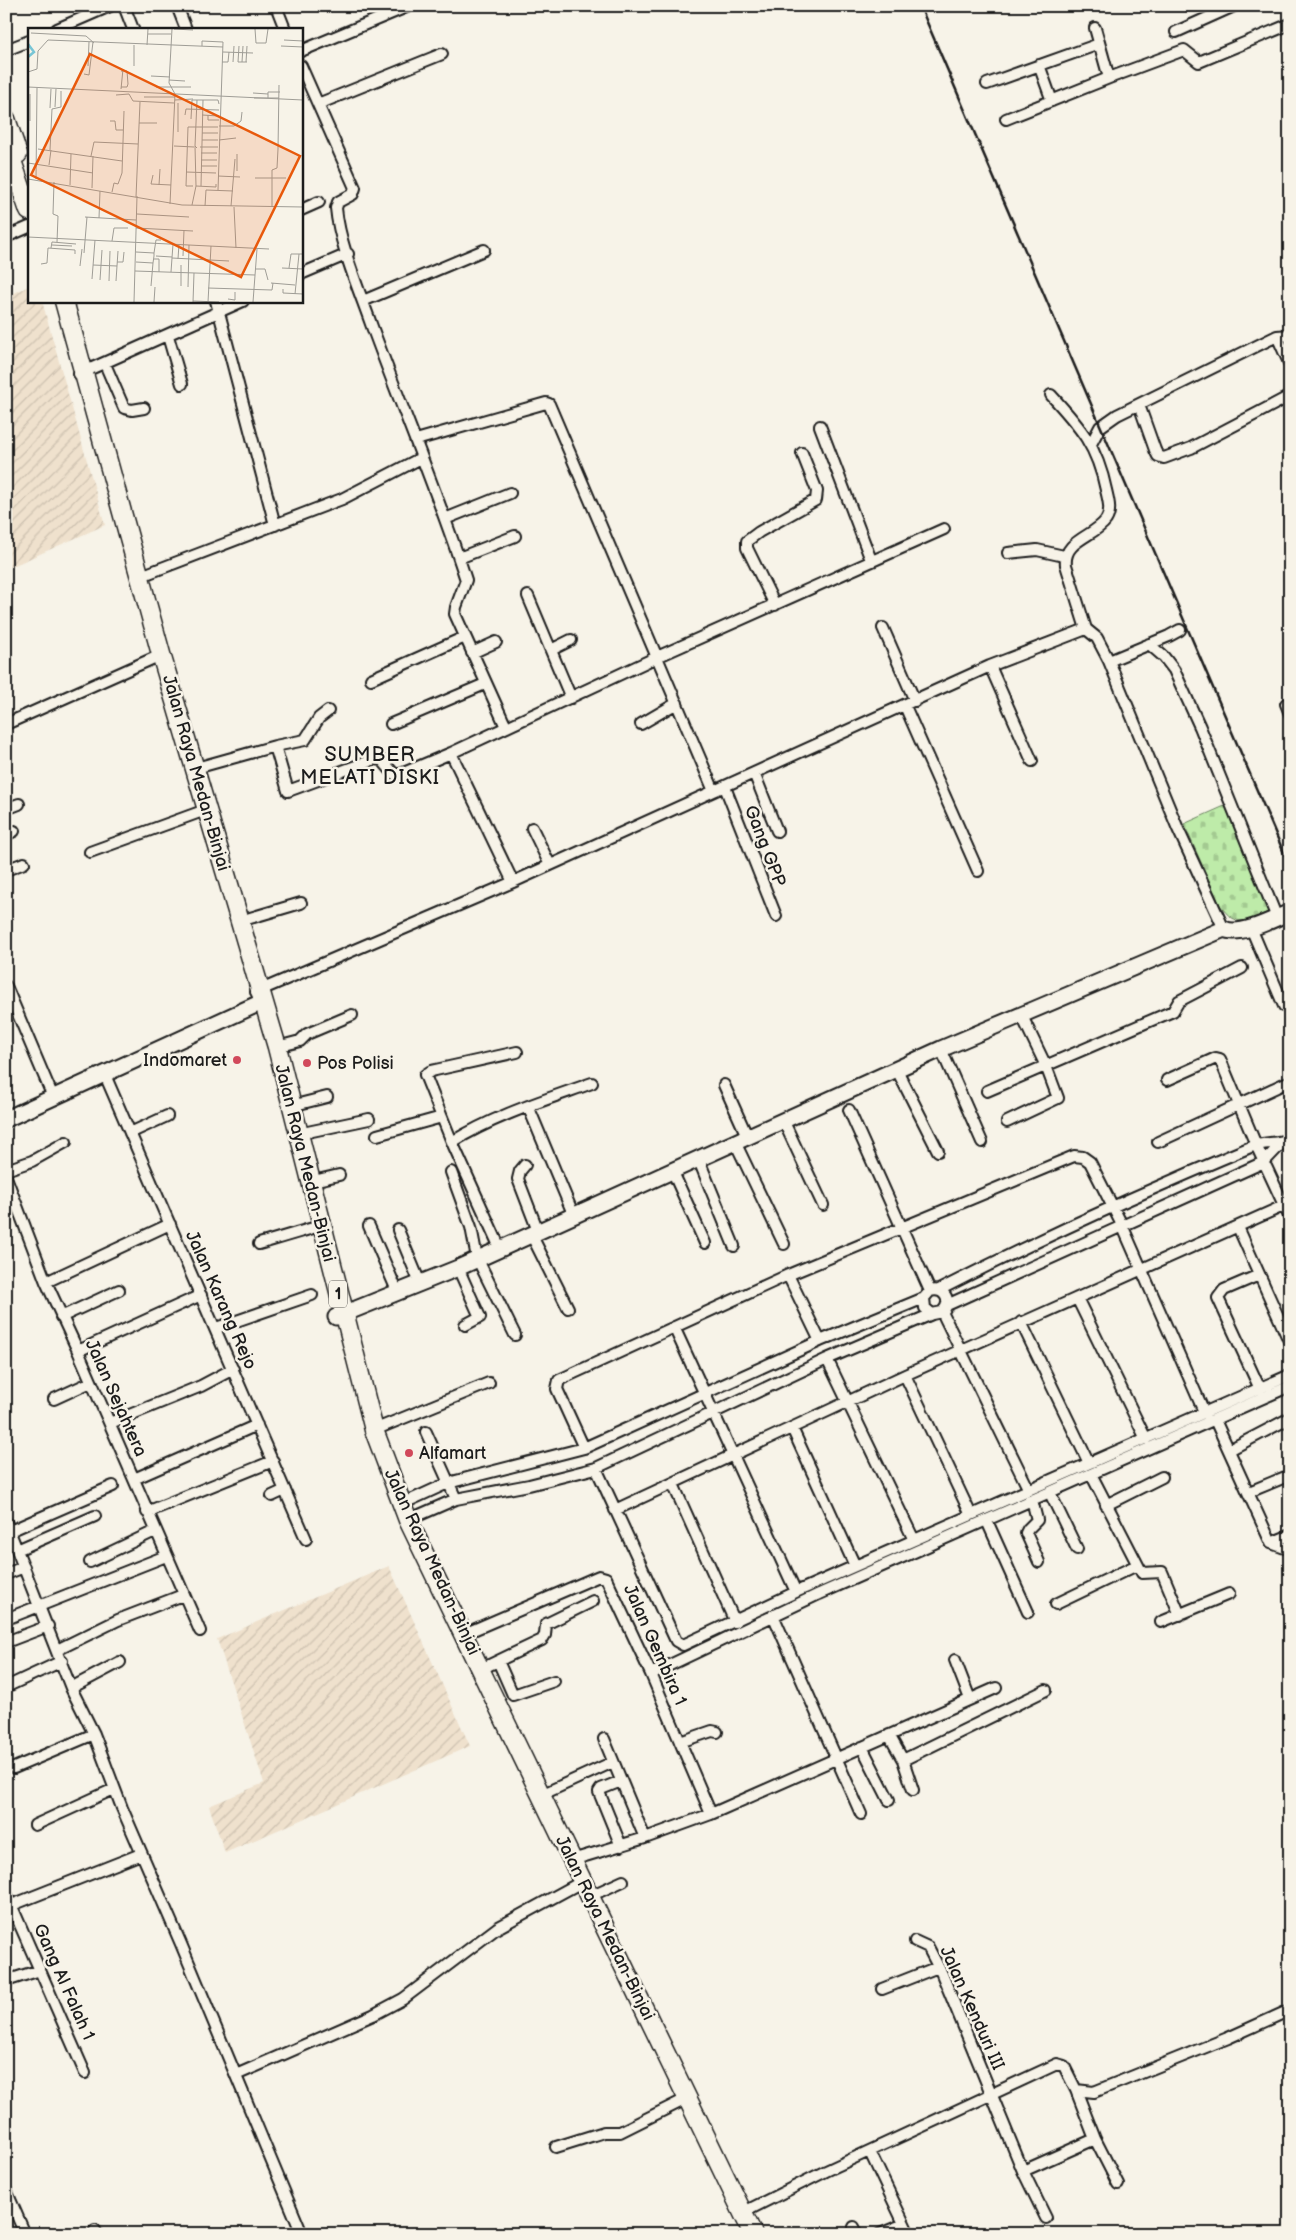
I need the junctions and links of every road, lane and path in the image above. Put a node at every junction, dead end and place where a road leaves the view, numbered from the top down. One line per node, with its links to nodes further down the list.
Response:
1 (110, 6): 8 (street)
2 (124, 6): 9 (street)
3 (177, 6): 10 (street)
4 (276, 6): 11 (street)
5 (409, 6): 17 (street)
6 (1234, 6): 13 (street)
7 (1290, 24): 21 (street)
8 (59, 28)
9 (133, 28)
10 (186, 28)
11 (286, 28)
12 (1095, 28): 15 (street)
13 (1176, 32)
14 (28, 41): 16 (street)
15 (1100, 44): 19 (street); 21 (street)
16 (6, 50)
17 (302, 52)
18 (442, 54): 24 (street)
19 (1039, 65): 22 (street); 23 (street)
20 (302, 68): 24 (street)
21 (1110, 78): 23 (street)
22 (988, 84)
23 (1052, 101): 26 (street)
24 (318, 104): 35 (street)
25 (6, 119): 28 (highway)
26 (1006, 119)
27 (6, 143): 30 (highway)
28 (28, 184)
29 (319, 202): 31 (street)
30 (28, 208)
31 (302, 210)
32 (28, 227): 33 (street)
33 (6, 237)
34 (484, 250): 37 (street)
35 (348, 254): 36 (street); 37 (street)
36 (302, 274)
37 (363, 301): 55 (street)
38 (56, 302): 48 (highway, Jalan Raya Medan-Binjai / 1)
39 (64, 302): 48 (highway, Jalan Raya Medan-Binjai / 1)
40 (216, 302): 42 (street)
41 (241, 302): 42 (street)
42 (218, 312): 44 (street); 61 (street)
43 (1290, 335): 45 (street)
44 (168, 336): 46 (street); 49 (street)
45 (1277, 336): 47 (street); 52 (street)
46 (105, 364): 48 (street); 53 (street)
47 (1290, 365)
48 (80, 374): 68 (highway, Jalan Raya Medan-Binjai / 1); 81 (highway, Jalan Raya Medan-Binjai / 1)
49 (182, 384)
50 (1051, 396): 56 (street)
51 (1290, 396): 52 (street)
52 (1139, 405): 56 (street)
53 (144, 408)
54 (820, 426): 67 (street)
55 (416, 440): 58 (street); 80 (street)
56 (1091, 444): 65 (street)
57 (802, 453): 70 (street)
58 (422, 458): 60 (street); 61 (street)
59 (510, 493): 60 (street)
60 (445, 519): 66 (street)
61 (275, 525): 68 (street)
62 (944, 529): 67 (street)
63 (515, 536): 66 (street)
64 (1008, 552): 65 (street)
65 (1064, 556): 72 (street)
66 (459, 558): 74 (street)
67 (871, 560): 70 (street)
68 (141, 576): 98 (highway, Jalan Raya Medan-Binjai / 1)
69 (528, 596): 78 (street)
70 (775, 605): 80 (street)
71 (883, 628): 87 (street)
72 (1086, 629): 82 (street); 83 (street)
73 (1180, 630): 77 (street)
74 (465, 637): 79 (street); 84 (street)
75 (571, 640): 78 (street)
76 (496, 642): 79 (street)
77 (1149, 644): 82 (street); 114 (street)
78 (551, 650): 86 (street)
79 (472, 653): 85 (street)
80 (657, 657): 86 (street); 88 (street)
81 (154, 658): 91 (street); 104 (highway, Jalan Raya Medan-Binjai / 1)
82 (1109, 661): 118 (street)
83 (990, 666): 87 (street); 97 (street)
84 (371, 680)
85 (485, 684): 92 (street); 94 (street)
86 (571, 698): 94 (street)
87 (915, 701): 89 (street)
88 (677, 703): 93 (street); 101 (street)
89 (905, 706): 99 (street); 111 (street)
90 (328, 711): 95 (street)
91 (6, 724)
92 (391, 724)
93 (641, 724)
94 (506, 727): 96 (street)
95 (275, 746): 96 (street); 98 (street)
96 (451, 753): 112 (street)
97 (1032, 761)
98 (196, 768): 116 (highway, Jalan Raya Medan-Binjai / 1)
99 (754, 773): 100 (street); 106 (street)
100 (725, 787): 101 (street); 115 (street, Gang GPP)
101 (714, 791): 109 (street)
102 (19, 804): 103 (street)
103 (6, 809)
104 (200, 812): 107 (street); 121 (highway, Jalan Raya Medan-Binjai / 1)
105 (532, 828): 109 (street)
106 (778, 831)
107 (90, 852)
108 (24, 863): 110 (street)
109 (550, 865): 112 (street)
110 (6, 870)
111 (978, 871)
112 (513, 882): 121 (street)
113 (301, 903): 116 (street)
114 (1283, 915): 117 (main road)
115 (776, 916)
116 (240, 921): 121 (highway, Jalan Raya Medan-Binjai / 1)
117 (1251, 928): 118 (main road); 122 (street)
118 (1224, 929): 123 (main road)
119 (1242, 968): 128 (street)
120 (6, 986): 136 (street)
121 (257, 998): 125 (highway, Jalan Raya Medan-Binjai / 1); 130 (main road); 178 (highway, Jalan Raya Medan-Binjai / 1)
122 (1290, 1009)
123 (1022, 1014): 126 (main road); 128 (street)
124 (352, 1015): 125 (street)
125 (277, 1047): 139 (highway, Jalan Raya Medan-Binjai / 1)
126 (940, 1049): 129 (main road); 155 (street)
127 (517, 1052): 143 (street)
128 (1046, 1066): 135 (street); 147 (street)
129 (896, 1068): 146 (main road); 158 (street)
130 (105, 1075): 136 (main road); 148 (street, Jalan Karang Rejo)
131 (1167, 1080): 138 (street)
132 (1290, 1081): 138 (street)
133 (592, 1083): 140 (street)
134 (724, 1085): 151 (street)
135 (987, 1091)
136 (53, 1097): 144 (main road)
137 (327, 1097): 139 (street)
138 (1239, 1105): 156 (street); 157 (street)
139 (291, 1106): 149 (highway, Jalan Raya Medan-Binjai / 1)
140 (528, 1106): 154 (street); 171 (street)
141 (849, 1110): 176 (street)
142 (167, 1116): 148 (street)
143 (442, 1117): 150 (street); 154 (street)
144 (6, 1119)
145 (369, 1119): 149 (street)
146 (784, 1120): 151 (main road); 168 (street)
147 (1008, 1122)
148 (130, 1133): 173 (street, Jalan Karang Rejo)
149 (298, 1134): 167 (highway, Jalan Raya Medan-Binjai / 1)
150 (378, 1135)
151 (741, 1139): 159 (main road); 183 (street)
152 (1286, 1140): 157 (street); 160 (street)
153 (66, 1142): 162 (street)
154 (452, 1142): 185 (street)
155 (982, 1142)
156 (1158, 1142)
157 (1256, 1145): 160 (street); 170 (street)
158 (938, 1151)
159 (698, 1158): 163 (main road); 184 (street)
160 (1264, 1162): 169 (street); 174 (street)
161 (525, 1165): 180 (street)
162 (6, 1170)
163 (672, 1170): 171 (main road); 181 (street)
164 (451, 1172): 186 (street)
165 (339, 1175): 167 (street)
166 (6, 1177): 191 (street, Jalan Sejahtera)
167 (310, 1182): 201 (highway, Jalan Raya Medan-Binjai / 1)
168 (823, 1205)
169 (1287, 1205): 172 (street); 177 (street)
170 (1113, 1206): 174 (street); 176 (street); 195 (street)
171 (574, 1216): 180 (main road)
172 (1290, 1218)
173 (170, 1224): 191 (street); 196 (street, Jalan Karang Rejo)
174 (1122, 1225): 188 (street); 200 (street)
175 (369, 1226): 194 (street)
176 (900, 1227): 189 (street); 195 (street)
177 (1238, 1227): 188 (street); 190 (street)
178 (313, 1228): 182 (street); 201 (highway, Jalan Raya Medan-Binjai / 1)
179 (398, 1230): 192 (street)
180 (535, 1232): 185 (main road); 199 (street)
181 (705, 1243)
182 (259, 1244)
183 (784, 1244)
184 (734, 1246)
185 (500, 1248): 186 (main road)
186 (477, 1258): 187 (main road); 207 (street)
187 (458, 1268): 192 (main road); 204 (street)
188 (1142, 1269): 198 (street); 224 (street)
189 (788, 1275): 205 (street); 208 (street)
190 (1259, 1275): 209 (street); 219 (street)
191 (46, 1282): 202 (street, Jalan Sejahtera)
192 (420, 1284): 194 (main road)
193 (119, 1290): 202 (street)
194 (398, 1293): 201 (main road)
195 (931, 1293): 200 (street); 200 (street); 208 (street)
196 (201, 1295): 206 (street, Jalan Karang Rejo); 210 (street)
197 (312, 1295): 206 (street)
198 (1077, 1298): 203 (street); 232 (street)
199 (568, 1308)
200 (940, 1310): 211 (street); 212 (street)
201 (340, 1316): 230 (highway, Jalan Raya Medan-Binjai / 1); 327 (highway, Jalan Raya Medan-Binjai / 1)
202 (61, 1317): 210 (street, Jalan Sejahtera)
203 (1021, 1322): 211 (street); 237 (street)
204 (465, 1326)
205 (674, 1326): 220 (street); 233 (street)
206 (216, 1328): 213 (street, Jalan Karang Rejo)
207 (515, 1335)
208 (820, 1340): 220 (street)
209 (1290, 1343)
210 (78, 1351): 216 (street, Jalan Sejahtera)
211 (960, 1351): 214 (street); 249 (street)
212 (826, 1359): 222 (street); 223 (street)
213 (233, 1369): 227 (street); 228 (street, Jalan Karang Rejo)
214 (905, 1375): 222 (street); 256 (street)
215 (1290, 1376): 219 (street)
216 (91, 1382): 221 (street); 227 (street, Jalan Sejahtera)
217 (489, 1383): 230 (street)
218 (1290, 1386): 226 (street)
219 (1260, 1389): 224 (street)
220 (704, 1392): 223 (street); 233 (street)
221 (54, 1399)
222 (848, 1402): 229 (street); 263 (street)
223 (713, 1414): 235 (street); 238 (street)
224 (1205, 1414): 232 (street)
225 (1290, 1418): 234 (street)
226 (1215, 1420): 234 (street); 239 (street)
227 (110, 1423): 242 (street, Jalan Sejahtera)
228 (257, 1425): 236 (street, Jalan Karang Rejo); 242 (street)
229 (792, 1428): 235 (street); 272 (street)
230 (374, 1430): 255 (highway, Jalan Raya Medan-Binjai / 1)
231 (426, 1432): 243 (street)
232 (1146, 1439): 237 (street)
233 (584, 1448): 243 (street)
234 (1229, 1450): 247 (street)
235 (732, 1454): 244 (street); 275 (street)
236 (272, 1461): 246 (street, Jalan Karang Rejo); 254 (street)
237 (1089, 1464): 249 (street)
238 (596, 1468): 251 (street); 253 (street)
239 (1091, 1474): 248 (street); 252 (street)
240 (1290, 1475): 247 (street)
241 (1162, 1477): 252 (street)
242 (134, 1479): 254 (street, Jalan Sejahtera)
243 (448, 1483): 251 (street); 255 (street)
244 (673, 1484): 253 (street); 285 (street)
245 (112, 1486): 259 (street)
246 (285, 1490): 250 (street); 262 (street, Jalan Karang Rejo)
247 (1249, 1492): 264 (street)
248 (1050, 1493): 249 (street); 265 (street)
249 (1030, 1495): 256 (street); 258 (street); 270 (street)
250 (272, 1496)
251 (456, 1499): 255 (street)
252 (1106, 1505): 271 (street)
253 (615, 1510): 285 (street)
254 (147, 1512): 260 (street, Jalan Sejahtera)
255 (405, 1512): 289 (highway, Jalan Raya Medan-Binjai / 1)
256 (972, 1515): 263 (street)
257 (95, 1516): 266 (street)
258 (987, 1521): 281 (street); 282 (street)
259 (8, 1526): 266 (street)
260 (156, 1531): 268 (street, Jalan Sejahtera); 269 (street)
261 (1290, 1535): 264 (street)
262 (306, 1539)
263 (914, 1540): 272 (street)
264 (1271, 1543): 267 (street)
265 (1077, 1549)
266 (17, 1550): 273 (street)
267 (1290, 1550)
268 (166, 1556): 277 (street, Jalan Sejahtera); 280 (street)
269 (90, 1562)
270 (1039, 1562)
271 (1137, 1565): 279 (street); 283 (street)
272 (855, 1566): 275 (street)
273 (24, 1567): 274 (street); 280 (street)
274 (6, 1574)
275 (796, 1592): 285 (street)
276 (1229, 1594): 283 (street)
277 (183, 1595): 288 (street, Jalan Sejahtera); 291 (street)
278 (593, 1602): 294 (street)
279 (1056, 1604)
280 (38, 1606): 284 (street); 287 (street)
281 (1028, 1612)
282 (773, 1615): 297 (street); 310 (street)
283 (1180, 1615): 286 (street)
284 (6, 1619)
285 (735, 1622)
286 (1161, 1622)
287 (48, 1626): 290 (street); 291 (street)
288 (200, 1631)
289 (464, 1634): 296 (highway, Jalan Raya Medan-Binjai / 1); 297 (street, Jalan Gembira 1)
290 (6, 1642)
291 (57, 1650): 293 (street)
292 (955, 1660): 303 (street)
293 (62, 1661): 299 (street); 300 (street)
294 (498, 1661): 296 (street); 298 (street)
295 (120, 1662): 300 (street)
296 (481, 1669): 317 (highway, Jalan Raya Medan-Binjai / 1)
297 (651, 1674): 308 (street, Jalan Gembira 1)
298 (554, 1681)
299 (6, 1687)
300 (71, 1688): 305 (street)
301 (996, 1688): 303 (street)
302 (1046, 1690): 311 (street)
303 (970, 1699): 306 (street)
304 (717, 1732): 308 (street)
305 (94, 1734): 313 (street); 315 (street)
306 (889, 1735): 309 (street); 311 (street)
307 (604, 1740): 312 (street)
308 (680, 1742): 319 (street, Jalan Gembira 1)
309 (862, 1747): 310 (street); 318 (street)
310 (836, 1758): 319 (street); 320 (street)
311 (902, 1760): 316 (street)
312 (613, 1762): 314 (street); 317 (street)
313 (14, 1768)
314 (621, 1781): 322 (street); 323 (street)
315 (114, 1789): 321 (street); 324 (street)
316 (913, 1790)
317 (541, 1795): 325 (highway, Jalan Raya Medan-Binjai / 1)
318 (889, 1800)
319 (711, 1814): 322 (street)
320 (861, 1814)
321 (35, 1825)
322 (645, 1838): 323 (street)
323 (621, 1846): 325 (street)
324 (141, 1854): 330 (street); 338 (street)
325 (572, 1860): 329 (highway, Jalan Raya Medan-Binjai / 1)
326 (623, 1881): 329 (street)
327 (576, 1885): 338 (street); 341 (highway, Jalan Raya Medan-Binjai / 1)
328 (6, 1893): 330 (street, Gang Al Falah 1)
329 (590, 1896): 348 (highway, Jalan Raya Medan-Binjai / 1)
330 (9, 1906): 333 (street, Gang Al Falah 1)
331 (915, 1941): 332 (street, Jalan Kenduri III)
332 (938, 1967): 335 (street); 340 (street, Jalan Kenduri III)
333 (40, 1970): 334 (street); 337 (street, Gang Al Falah 1)
334 (6, 1981)
335 (882, 1990)
336 (1290, 2010): 339 (street)
337 (85, 2073)
338 (236, 2075): 352 (street)
339 (1076, 2090): 340 (street); 342 (street)
340 (994, 2095): 344 (street); 345 (street, Jalan Kenduri III)
341 (680, 2102): 343 (street); 353 (highway, Jalan Raya Medan-Binjai / 1)
342 (1095, 2139): 345 (street); 346 (street)
343 (556, 2147)
344 (870, 2152): 348 (street); 350 (street)
345 (1024, 2171): 349 (street, Jalan Kenduri III)
346 (1118, 2184)
347 (8, 2197): 351 (street)
348 (742, 2213): 354 (highway, Jalan Raya Medan-Binjai / 1)
349 (1046, 2218)
350 (906, 2229): 355 (street)
351 (25, 2234)
352 (302, 2234)
353 (744, 2234)
354 (753, 2234)
355 (880, 2234)

